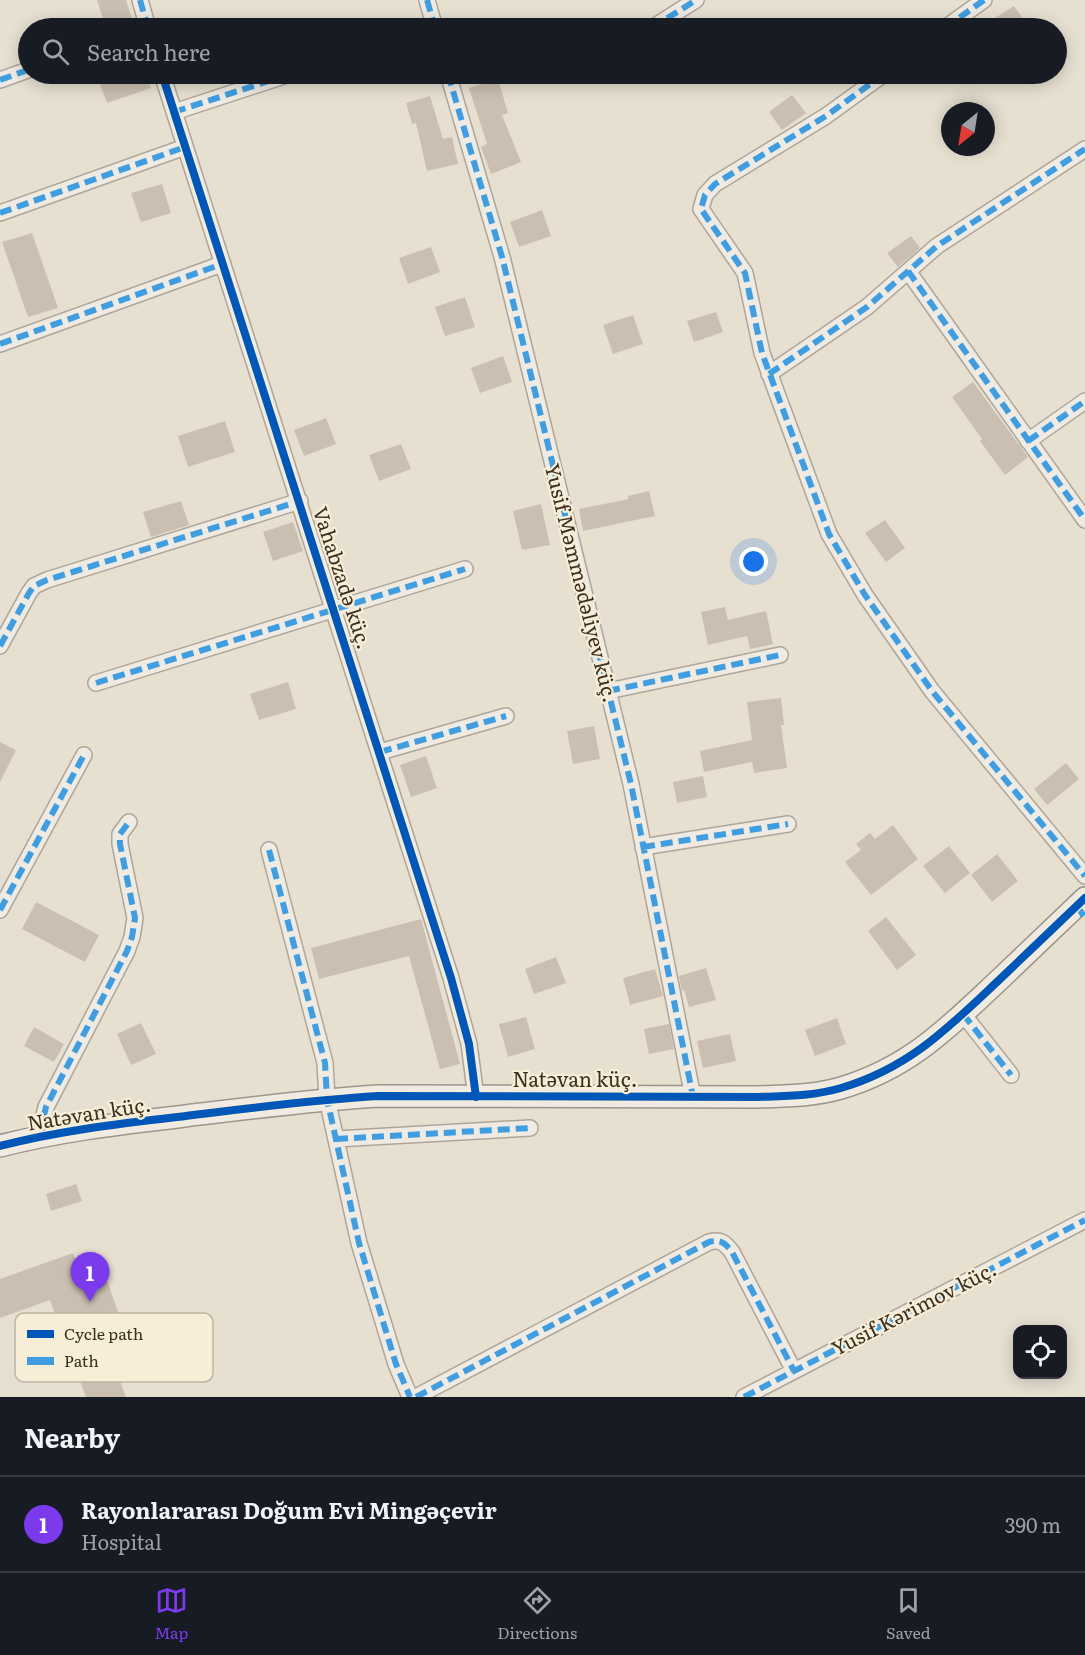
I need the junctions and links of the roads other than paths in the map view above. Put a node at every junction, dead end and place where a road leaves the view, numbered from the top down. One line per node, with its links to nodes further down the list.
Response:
1 (140, 0): 5 (street)
2 (427, 0): 6 (street)
3 (696, 0): 7 (street)
4 (984, 0): 8 (street)
5 (145, 18)
6 (432, 18)
7 (667, 18)
8 (959, 18)
9 (18, 74): 10 (street)
10 (0, 80)
11 (165, 84): 15 (street, Vahabzadə küç.)
12 (259, 84): 15 (street)
13 (451, 84): 32 (street, Yusif Məmmədəliyev küç.)
14 (870, 84): 22 (street)
15 (174, 112): 16 (street, Vahabzadə küç.)
16 (185, 147): 18 (street); 19 (street, Vahabzadə küç.)
17 (1085, 150): 20 (street)
18 (0, 213)
19 (222, 264): 21 (street); 25 (street, Vahabzadə küç.)
20 (908, 271): 22 (street); 24 (street)
21 (0, 344)
22 (770, 374): 40 (street)
23 (1085, 401): 24 (street)
24 (1028, 441): 26 (street)
25 (300, 501): 28 (street, Vahabzadə küç.); 29 (street)
26 (1085, 520)
27 (465, 569): 28 (street)
28 (335, 610): 31 (street); 34 (street, Vahabzadə küç.)
29 (0, 646)
30 (780, 654): 32 (street)
31 (96, 683)
32 (608, 691): 38 (street, Yusif Məmmədəliyev küç.)
33 (506, 716): 34 (street)
34 (380, 752): 45 (street, Vahabzadə küç.)
35 (84, 754): 42 (street)
36 (129, 822): 49 (street)
37 (788, 824): 38 (street)
38 (643, 848): 46 (street, Yusif Məmmədəliyev küç.)
39 (269, 850): 47 (street)
40 (1085, 876)
41 (1082, 908): 43 (street, Natəvan küç.)
42 (0, 910)
43 (963, 1014): 44 (street); 46 (street, Natəvan küç.)
44 (1011, 1075)
45 (476, 1096): 46 (street, Natəvan küç.); 47 (street, Natəvan küç.)
46 (693, 1097)
47 (327, 1099): 49 (street, Natəvan küç.); 50 (street)
48 (530, 1128): 50 (street)
49 (43, 1135): 51 (street, Natəvan küç.)
50 (336, 1139): 54 (street)
51 (0, 1146)
52 (1085, 1220): 53 (street, Yusif Kərimov küç.)
53 (794, 1371): 55 (street); 56 (street, Yusif Kərimov küç.)
54 (410, 1397)
55 (416, 1397)
56 (744, 1397)

